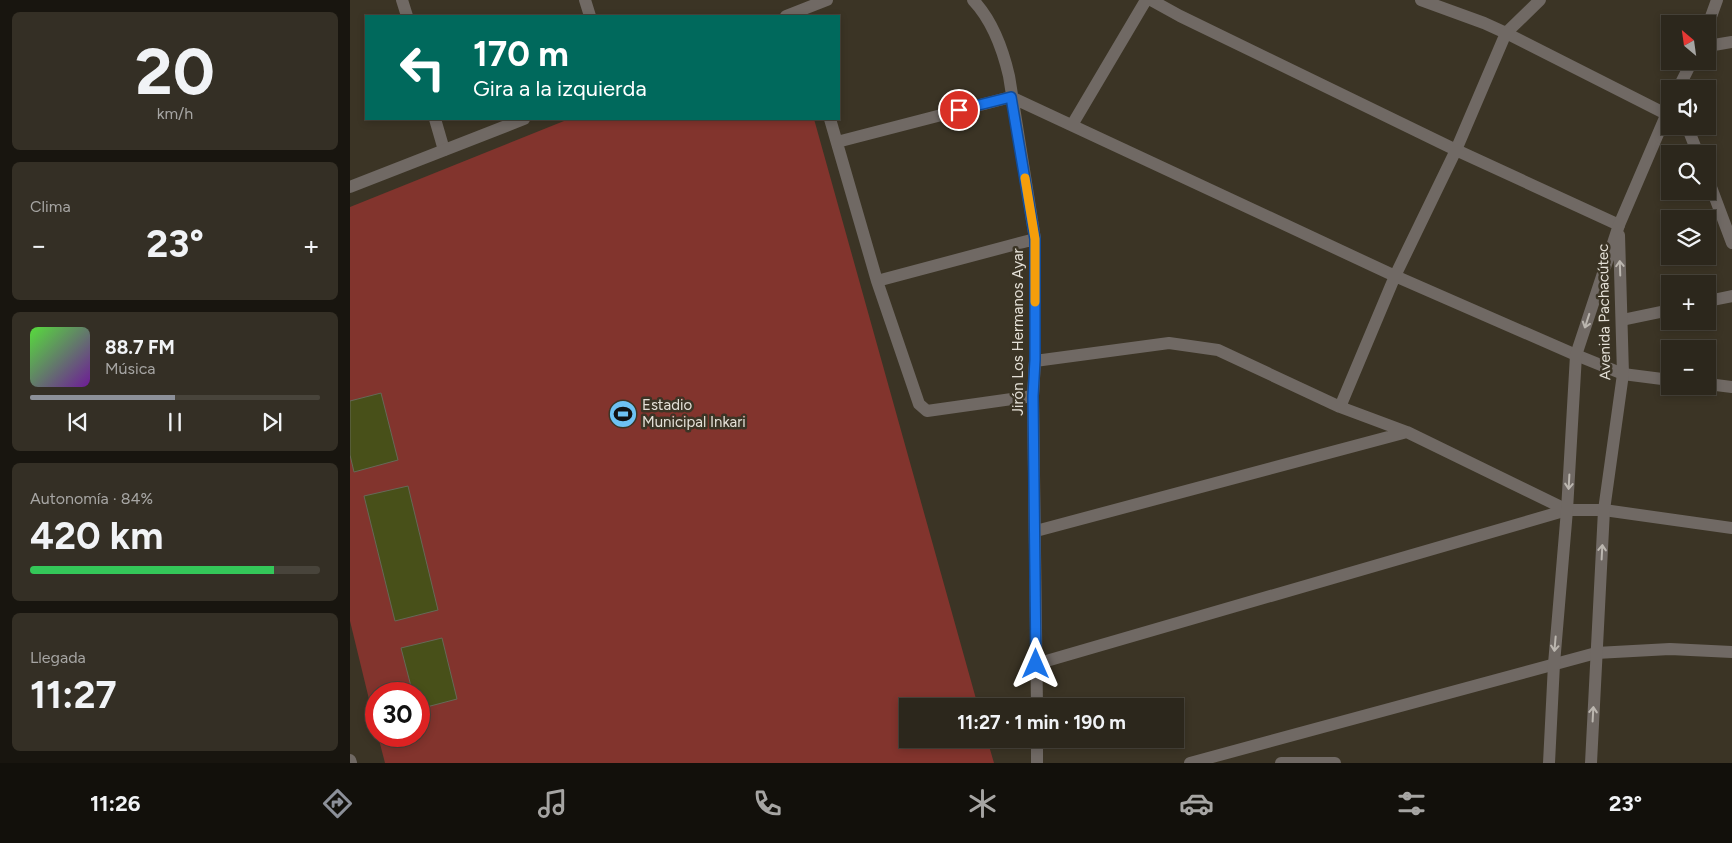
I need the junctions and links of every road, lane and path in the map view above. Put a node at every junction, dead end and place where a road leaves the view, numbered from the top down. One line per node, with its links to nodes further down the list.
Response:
1 (402, 0): 11 (street)
2 (585, 0): 12 (street)
3 (827, 0): 10 (street)
4 (973, 0): 17 (street, Jirón Los Hermanos Ayar)
5 (1146, 0): 22 (street)
6 (1151, 0): 26 (street)
7 (1540, 0): 14 (street)
8 (1717, 0): 13 (street)
9 (1427, 1): 14 (street)
10 (799, 14)
11 (407, 15)
12 (590, 15)
13 (1712, 15)
14 (1506, 33): 18 (street); 26 (street)
15 (1732, 42): 16 (street)
16 (1716, 45)
17 (1011, 97): 22 (street); 24 (street); 30 (street, Jirón Los Hermanos Ayar)
18 (1661, 107)
19 (435, 120): 25 (street)
20 (521, 120): 25 (street)
21 (830, 120): 24 (street)
22 (1072, 125): 32 (street)
23 (1661, 126): 29 (street)
24 (836, 142): 33 (street)
25 (444, 150): 27 (street)
26 (1456, 150): 29 (street); 32 (street)
27 (350, 187)
28 (1716, 200): 31 (street)
29 (1619, 225): 37 (street, Avenida Pachacútec, one-way to 29); 38 (street, Avenida Pachacútec, one-way to 38)
30 (1035, 239): 33 (street); 39 (street, Jirón Los Hermanos Ayar)
31 (1732, 243)
32 (1395, 276): 38 (street); 45 (street)
33 (877, 281): 44 (street)
34 (1732, 296): 35 (street)
35 (1716, 299)
36 (1661, 312): 37 (street)
37 (1622, 320): 40 (street, Avenida Pachacútec)
38 (1576, 355): 40 (street); 47 (street, Avenida Pachacútec, one-way to 47)
39 (1035, 360): 44 (street, Jirón Los Hermanos Ayar); 45 (street)
40 (1623, 374): 41 (street); 48 (street, Avenida Pachacútec)
41 (1661, 379)
42 (1716, 385): 43 (street)
43 (1732, 387)
44 (1033, 396): 50 (street, Jirón Los Hermanos Ayar)
45 (1340, 407): 46 (street)
46 (1407, 432): 47 (street); 50 (street)
47 (1567, 510): 48 (street); 53 (street); 54 (street, Avenida Pachacútec, one-way to 54)
48 (1604, 510): 49 (street); 52 (street, Avenida Pachacútec, one-way to 48)
49 (1732, 528)
50 (1036, 531): 53 (street, Jirón Los Hermanos Ayar)
51 (1732, 652): 52 (street)
52 (1596, 653): 54 (street); 62 (street, Avenida Pachacútec, one-way to 52)
53 (1036, 664): 55 (street, Jirón Los Hermanos Ayar)
54 (1554, 664): 58 (street); 61 (street, Avenida Pachacútec)
55 (1036, 698)
56 (1037, 748): 57 (street)
57 (1037, 763)
58 (1190, 763)
59 (1281, 763): 60 (street)
60 (1335, 763)
61 (1549, 763)
62 (1591, 763)

